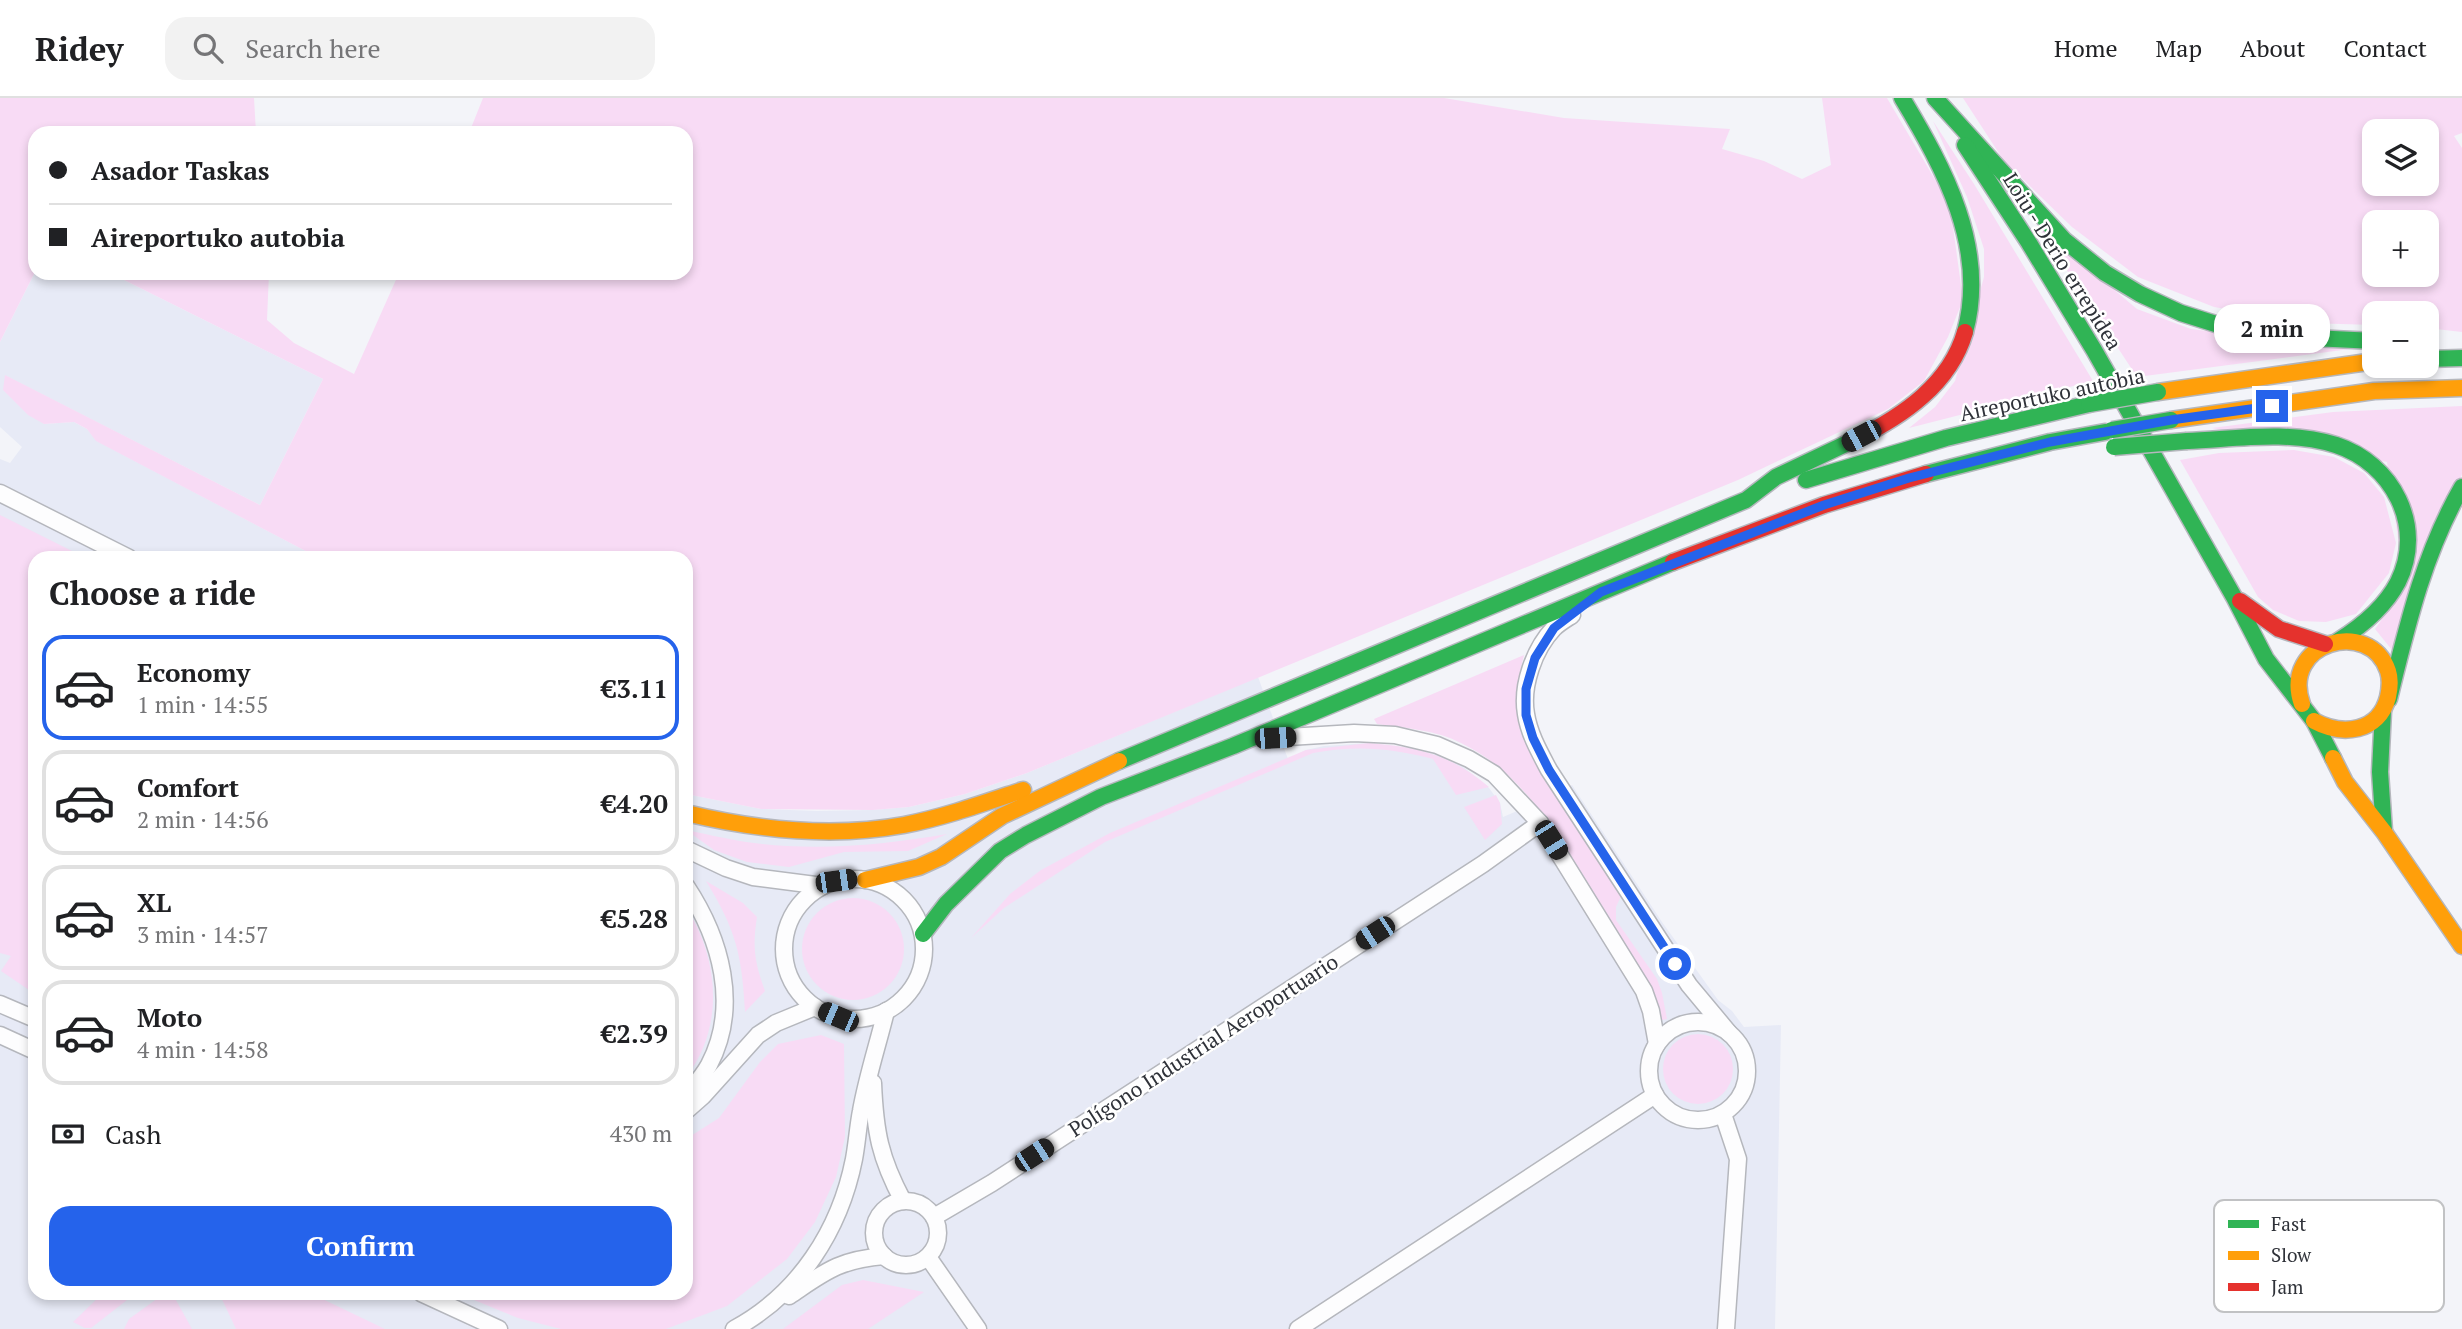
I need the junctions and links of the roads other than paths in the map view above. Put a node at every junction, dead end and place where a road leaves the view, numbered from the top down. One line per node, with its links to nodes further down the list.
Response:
1 (1902, 98): 11 (main road)
2 (1933, 98): 3 (main road); 14 (main road, Loiu - Derio errepidea)
3 (2362, 340)
4 (2462, 358): 5 (main road)
5 (2439, 359)
6 (2362, 362): 11 (main road, Aireportuko autobia, bridge)
7 (2462, 388): 8 (main road, bridge)
8 (1909, 478): 13 (main road); 15 (main road, bridge)
9 (2462, 487): 16 (main road)
10 (0, 493): 12 (street)
11 (1746, 500): 19 (main road)
12 (115, 551)
13 (1601, 592): 18 (main road); 35 (street)
14 (2234, 597): 15 (main road); 17 (main road, Loiu - Derio errepidea)
15 (2332, 642): 16 (main road); 17 (main road)
16 (2386, 705): 17 (main road); 22 (main road)
17 (2309, 716): 22 (main road)
18 (1249, 739): 21 (street); 28 (main road)
19 (1124, 759): 20 (main road); 24 (main road)
20 (693, 814)
21 (1540, 823): 37 (street); 45 (street, Polígono Industrial Aeroportuario)
22 (2384, 832): 27 (main road)
23 (693, 852): 25 (street)
24 (865, 880): 25 (street); 28 (street)
25 (823, 886): 32 (street)
26 (693, 896): 40 (street)
27 (2444, 919): 29 (street); 30 (main road)
28 (923, 934): 33 (street)
29 (2462, 935)
30 (2462, 946)
31 (0, 1004): 34 (street)
32 (815, 1007): 33 (street); 42 (street)
33 (886, 1011): 39 (street)
34 (28, 1016)
35 (1729, 1033): 37 (street); 43 (street)
36 (0, 1035): 38 (street)
37 (1657, 1044): 41 (street)
38 (28, 1048)
39 (872, 1064): 44 (street); 49 (street)
40 (693, 1087)
41 (1655, 1095): 43 (street); 53 (street)
42 (693, 1105)
43 (1723, 1114): 54 (street)
44 (903, 1201): 45 (street); 46 (street)
45 (934, 1217): 47 (street)
46 (884, 1256): 47 (street); 49 (street)
47 (928, 1257): 52 (street)
48 (436, 1300): 50 (street)
49 (757, 1316): 51 (street)
50 (499, 1329)
51 (734, 1329)
52 (978, 1329)
53 (1298, 1329)
54 (1726, 1329)

